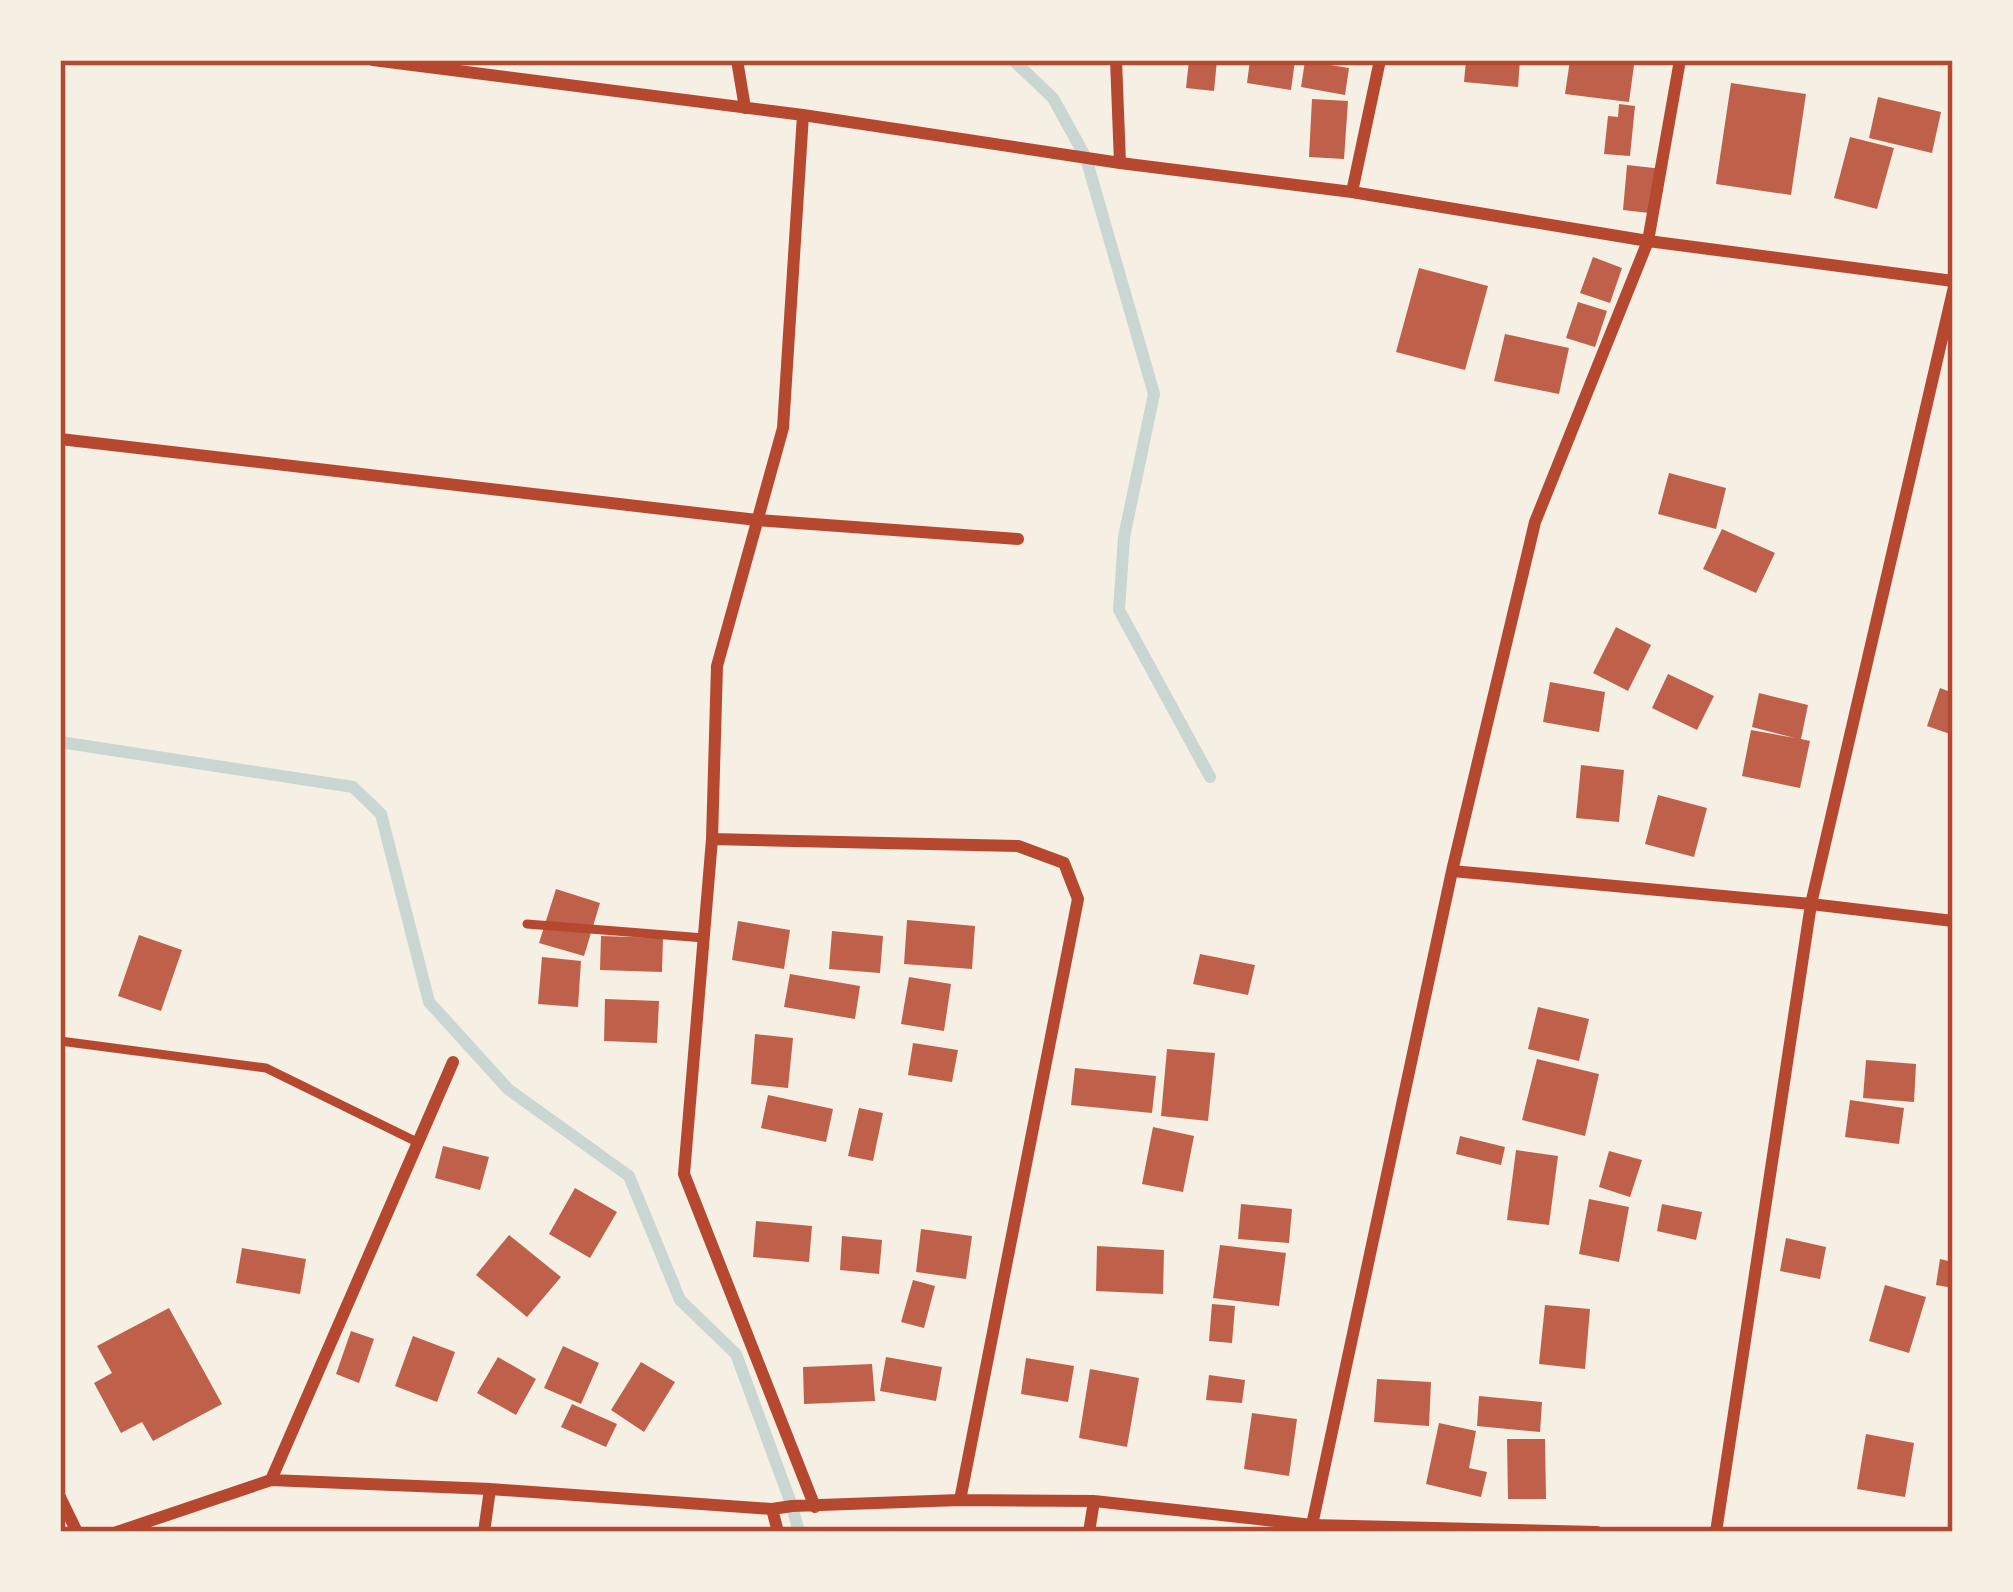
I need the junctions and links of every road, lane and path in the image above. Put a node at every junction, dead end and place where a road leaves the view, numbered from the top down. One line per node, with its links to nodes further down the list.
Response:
1 (373, 60): 6 (street)
2 (737, 60): 6 (street)
3 (1116, 60): 8 (street)
4 (1380, 60): 9 (street)
5 (1680, 60): 10 (street)
6 (745, 108): 7 (street)
7 (803, 115): 8 (street); 14 (street)
8 (1120, 163): 9 (street)
9 (1352, 192): 10 (street)
10 (1648, 241): 11 (street); 17 (street)
11 (1953, 281)
12 (1953, 291): 18 (street)
13 (60, 439): 14 (street)
14 (757, 520): 15 (street); 16 (street)
15 (1018, 539)
16 (712, 839): 21 (street); 28 (street)
17 (1452, 871): 18 (street); 32 (street)
18 (1811, 904): 19 (street); 40 (street)
19 (1953, 921)
20 (527, 924): 21 (lane)
21 (704, 938): 30 (street)
22 (60, 1041): 24 (lane)
23 (454, 1062): 24 (street)
24 (418, 1143): 25 (street)
25 (271, 1480): 26 (street); 35 (street)
26 (490, 1490): 31 (street); 36 (street)
27 (60, 1496): 34 (street)
28 (960, 1499): 29 (street); 30 (street)
29 (1094, 1501): 32 (street); 38 (street)
30 (815, 1507): 31 (street)
31 (772, 1509): 37 (street)
32 (1312, 1525): 33 (street)
33 (1387, 1529): 39 (street)
34 (77, 1532)
35 (117, 1532)
36 (484, 1532)
37 (778, 1532)
38 (1089, 1532)
39 (1597, 1532)
40 (1716, 1532)

